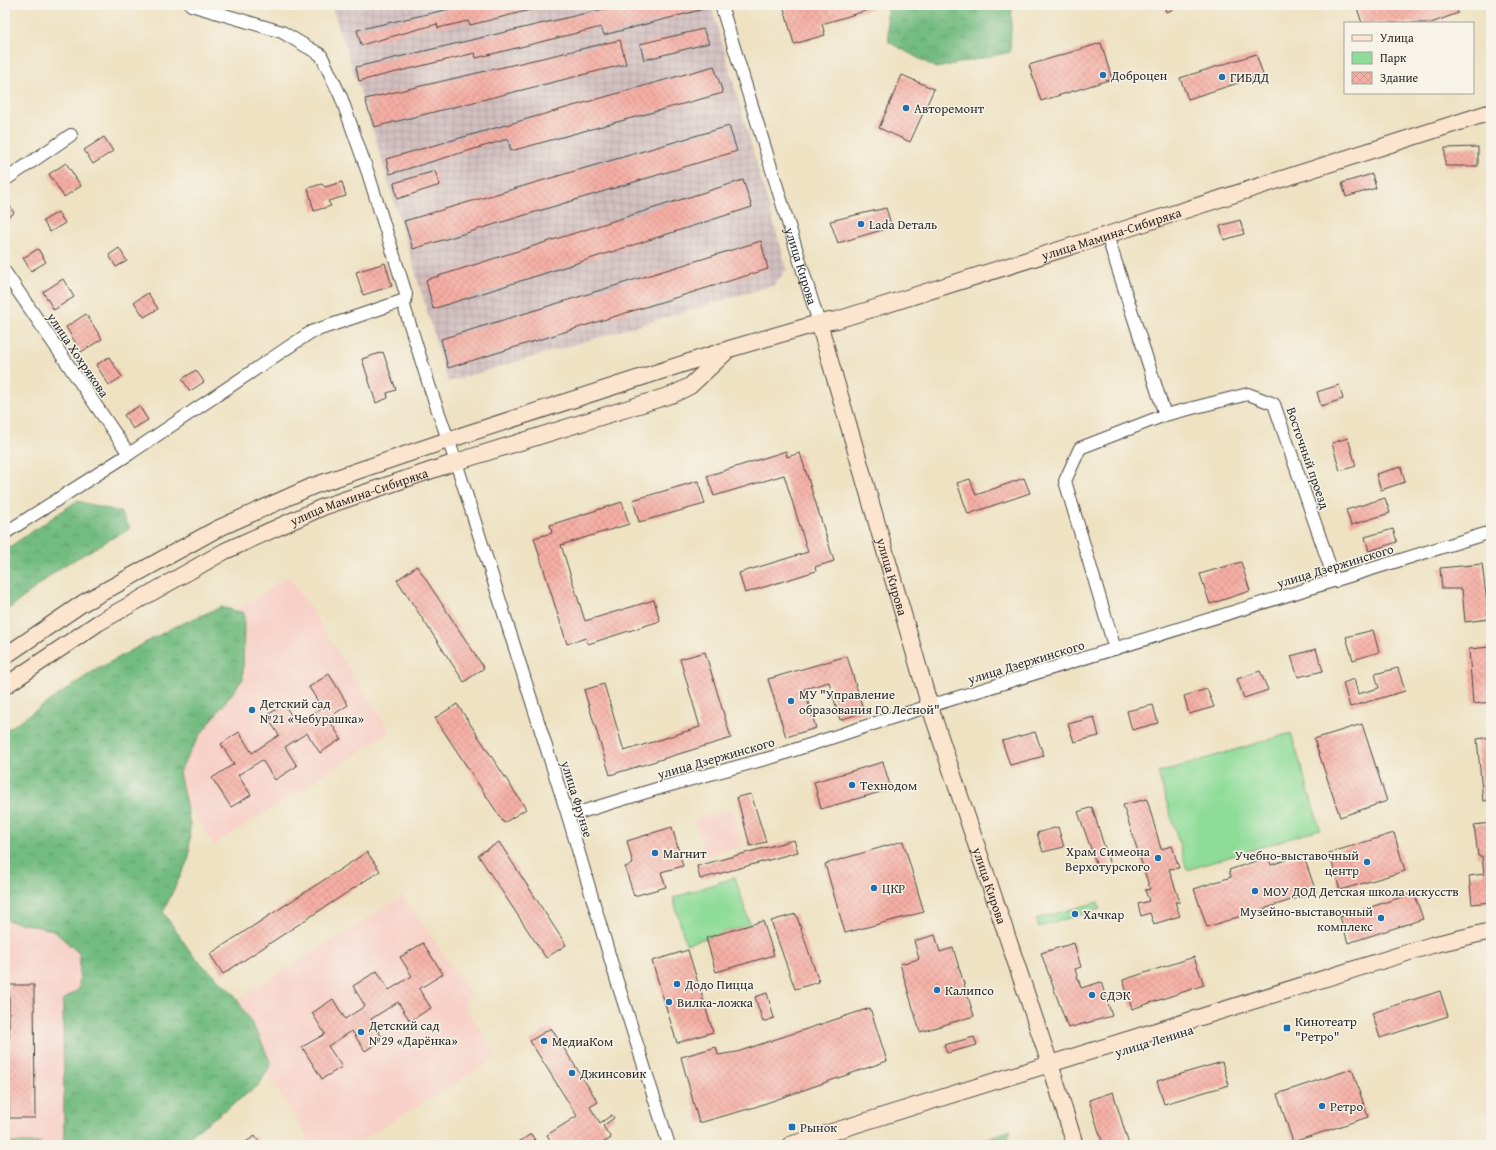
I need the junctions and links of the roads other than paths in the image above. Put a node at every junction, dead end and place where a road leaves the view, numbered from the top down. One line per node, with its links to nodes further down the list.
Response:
1 (191, 5): 8 (street, улица Фрунзе)
2 (721, 5): 9 (street, улица Кирова)
3 (1491, 112): 6 (main road, улица Мамина-Сибиряка)
4 (71, 135): 5 (street)
5 (5, 180)
6 (1107, 235): 9 (main road, улица Мамина-Сибиряка); 11 (street)
7 (5, 272): 13 (street, улица Хохрякова)
8 (405, 300): 12 (street, улица Фрунзе); 13 (street)
9 (819, 323): 10 (main road, улица Мамина-Сибиряка); 21 (main road, улица Кирова)
10 (729, 349): 12 (main road, улица Мамина-Сибиряка); 14 (main road, улица Мамина-Сибиряка)
11 (1165, 415): 17 (street, Восточный проезд); 18 (street, Восточный проезд)
12 (448, 440): 14 (street, улица Фрунзе); 19 (main road, улица Мамина-Сибиряка)
13 (129, 454): 16 (street)
14 (456, 462): 20 (main road, улица Мамина-Сибиряка); 22 (street, улица Фрунзе)
15 (1491, 532): 17 (street, улица Дзержинского)
16 (5, 533)
17 (1335, 581): 18 (street, улица Дзержинского)
18 (1115, 649): 21 (street, улица Дзержинского)
19 (5, 656)
20 (5, 686)
21 (930, 707): 22 (street, улица Дзержинского); 25 (main road, улица Кирова)
22 (568, 816): 26 (street, улица Фрунзе)
23 (1491, 931): 25 (main road)
24 (1491, 938): 25 (main road, улица Ленина)
25 (1051, 1069): 27 (main road); 28 (main road, улица Ленина); 29 (main road, улица Кирова)
26 (669, 1145)
27 (790, 1145)
28 (818, 1145)
29 (1075, 1145)

